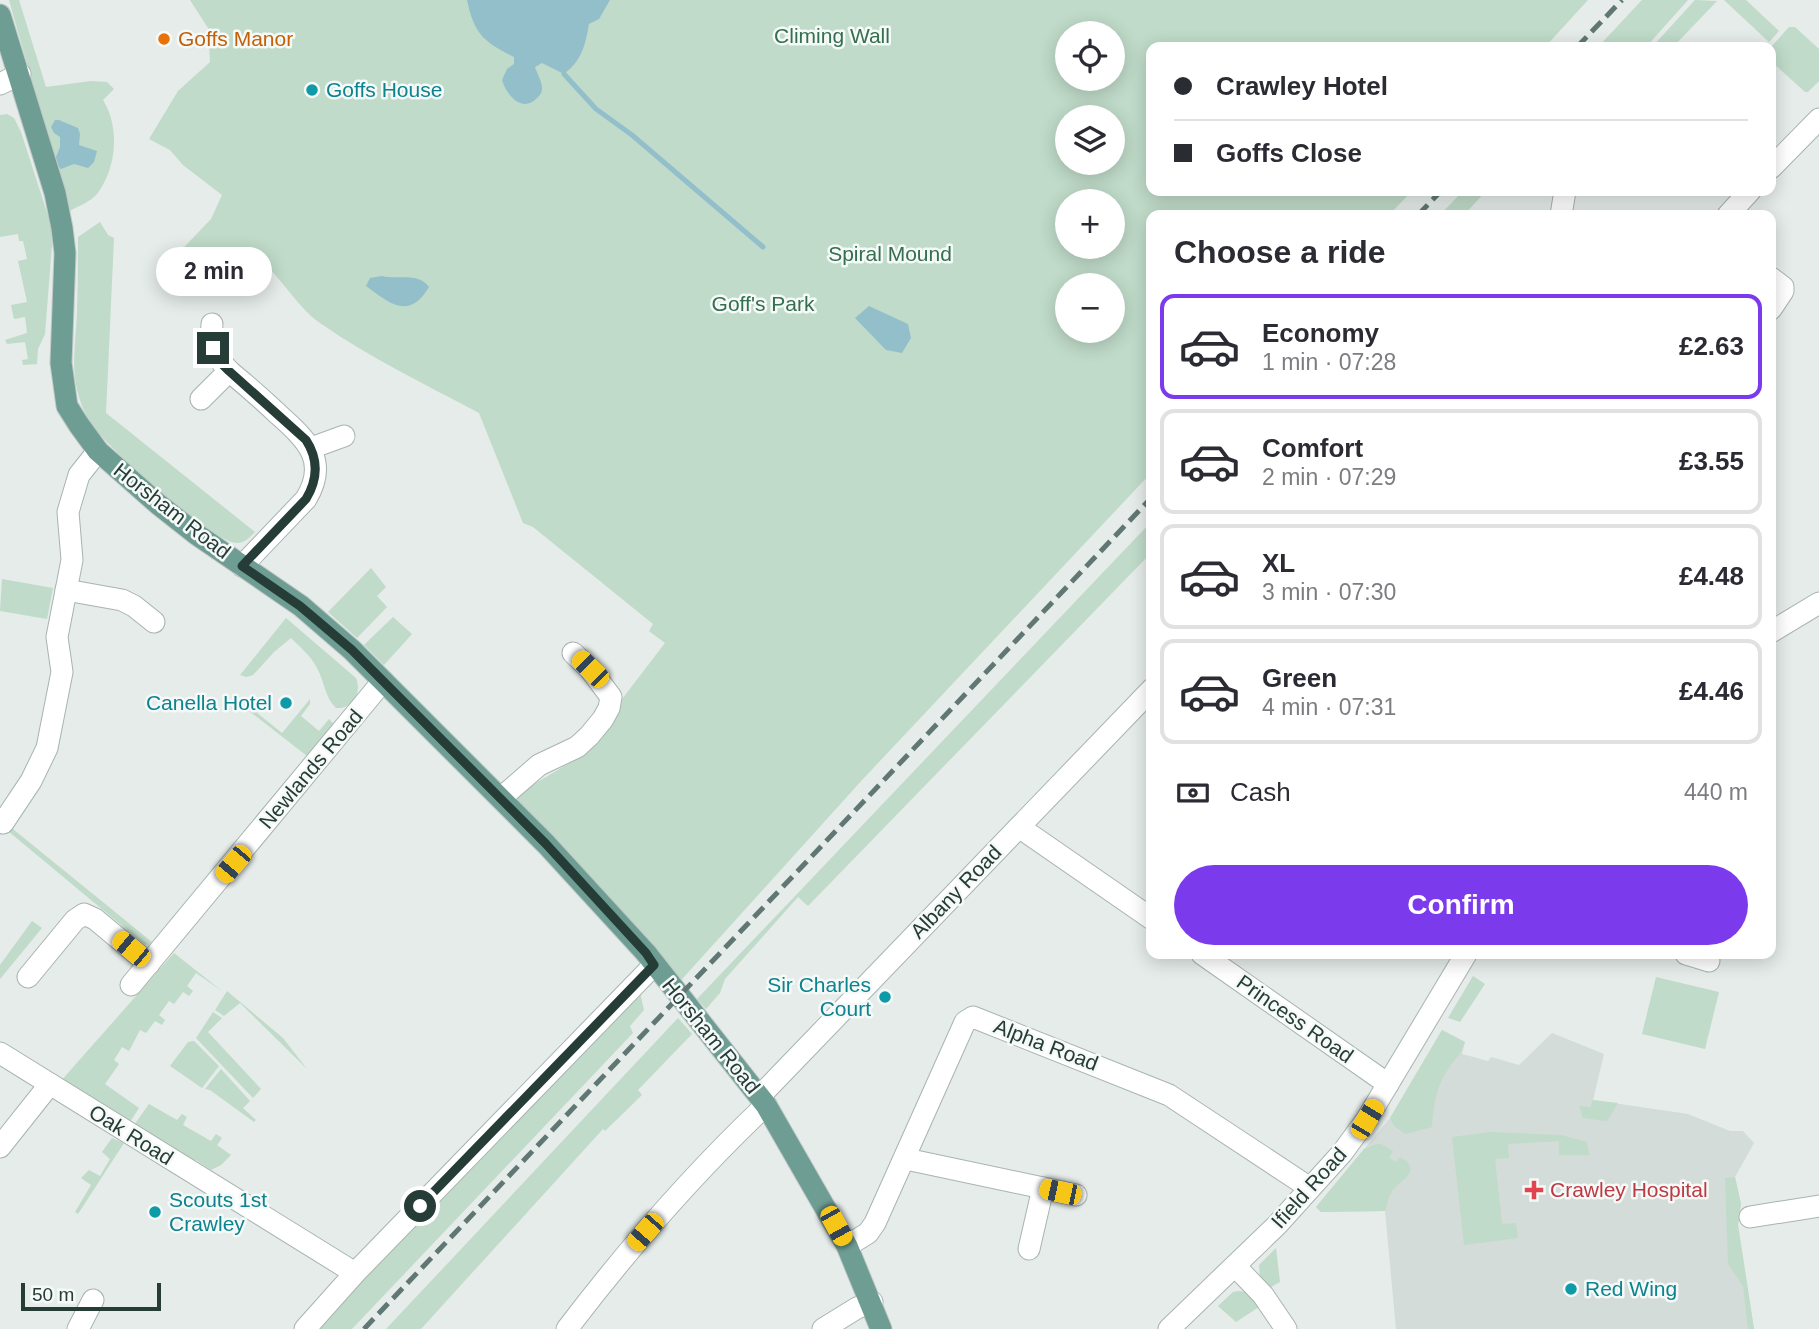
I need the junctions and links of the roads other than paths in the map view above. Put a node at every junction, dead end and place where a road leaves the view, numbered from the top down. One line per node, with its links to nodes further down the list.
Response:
1 (0, 15): 2 (main road, Horsham Road)
2 (20, 75): 3 (street); 15 (main road, Horsham Road)
3 (0, 84)
4 (1819, 119): 5 (street)
5 (1776, 163)
6 (1745, 196): 7 (street)
7 (1733, 210)
8 (1776, 281): 9 (street)
9 (1776, 302)
10 (212, 324): 11 (street)
11 (229, 371): 12 (street); 14 (street)
12 (201, 399)
13 (344, 436): 14 (street)
14 (311, 448): 16 (street)
15 (98, 451): 16 (main road, Horsham Road); 17 (street)
16 (242, 566): 22 (main road, Horsham Road)
17 (66, 590): 19 (street); 25 (street)
18 (1819, 603): 20 (street)
19 (154, 622)
20 (1776, 629)
21 (573, 653): 24 (street)
22 (383, 681): 24 (main road, Horsham Road); 32 (street, Newlands Road)
23 (1146, 694): 26 (street, Albany Road)
24 (501, 798): 33 (main road, Horsham Road)
25 (3, 823)
26 (1018, 827): 27 (street); 39 (street, Albany Road)
27 (1146, 915)
28 (1209, 959): 38 (street, Princess Road)
29 (1463, 959): 38 (street, Ifield Road)
30 (1702, 959): 31 (street)
31 (1709, 961)
32 (149, 964): 34 (street); 35 (street, Newlands Road)
33 (654, 965): 39 (main road, Horsham Road); 50 (street)
34 (28, 977)
35 (131, 985)
36 (0, 1053): 37 (street, Oak Road)
37 (50, 1084): 40 (street); 50 (street, Oak Road)
38 (1388, 1084): 43 (street, Ifield Road)
39 (763, 1100): 47 (main road, Horsham Road); 55 (street, Albany Road)
40 (0, 1147)
41 (906, 1159): 42 (street); 43 (street, Alpha Road); 47 (street, Alpha Road)
42 (1043, 1188): 44 (street); 48 (street)
43 (1310, 1188): 49 (street, Ifield Road)
44 (1076, 1195)
45 (1819, 1206): 46 (street)
46 (1750, 1217)
47 (847, 1246): 52 (main road, Horsham Road)
48 (1029, 1249)
49 (1235, 1266): 58 (street, Ifield Road); 59 (street)
50 (355, 1273): 54 (street)
51 (93, 1300): 53 (street)
52 (872, 1302): 56 (street); 57 (main road, Horsham Road)
53 (78, 1329)
54 (305, 1329)
55 (567, 1329)
56 (823, 1329)
57 (881, 1329)
58 (1168, 1329)
59 (1286, 1329)

